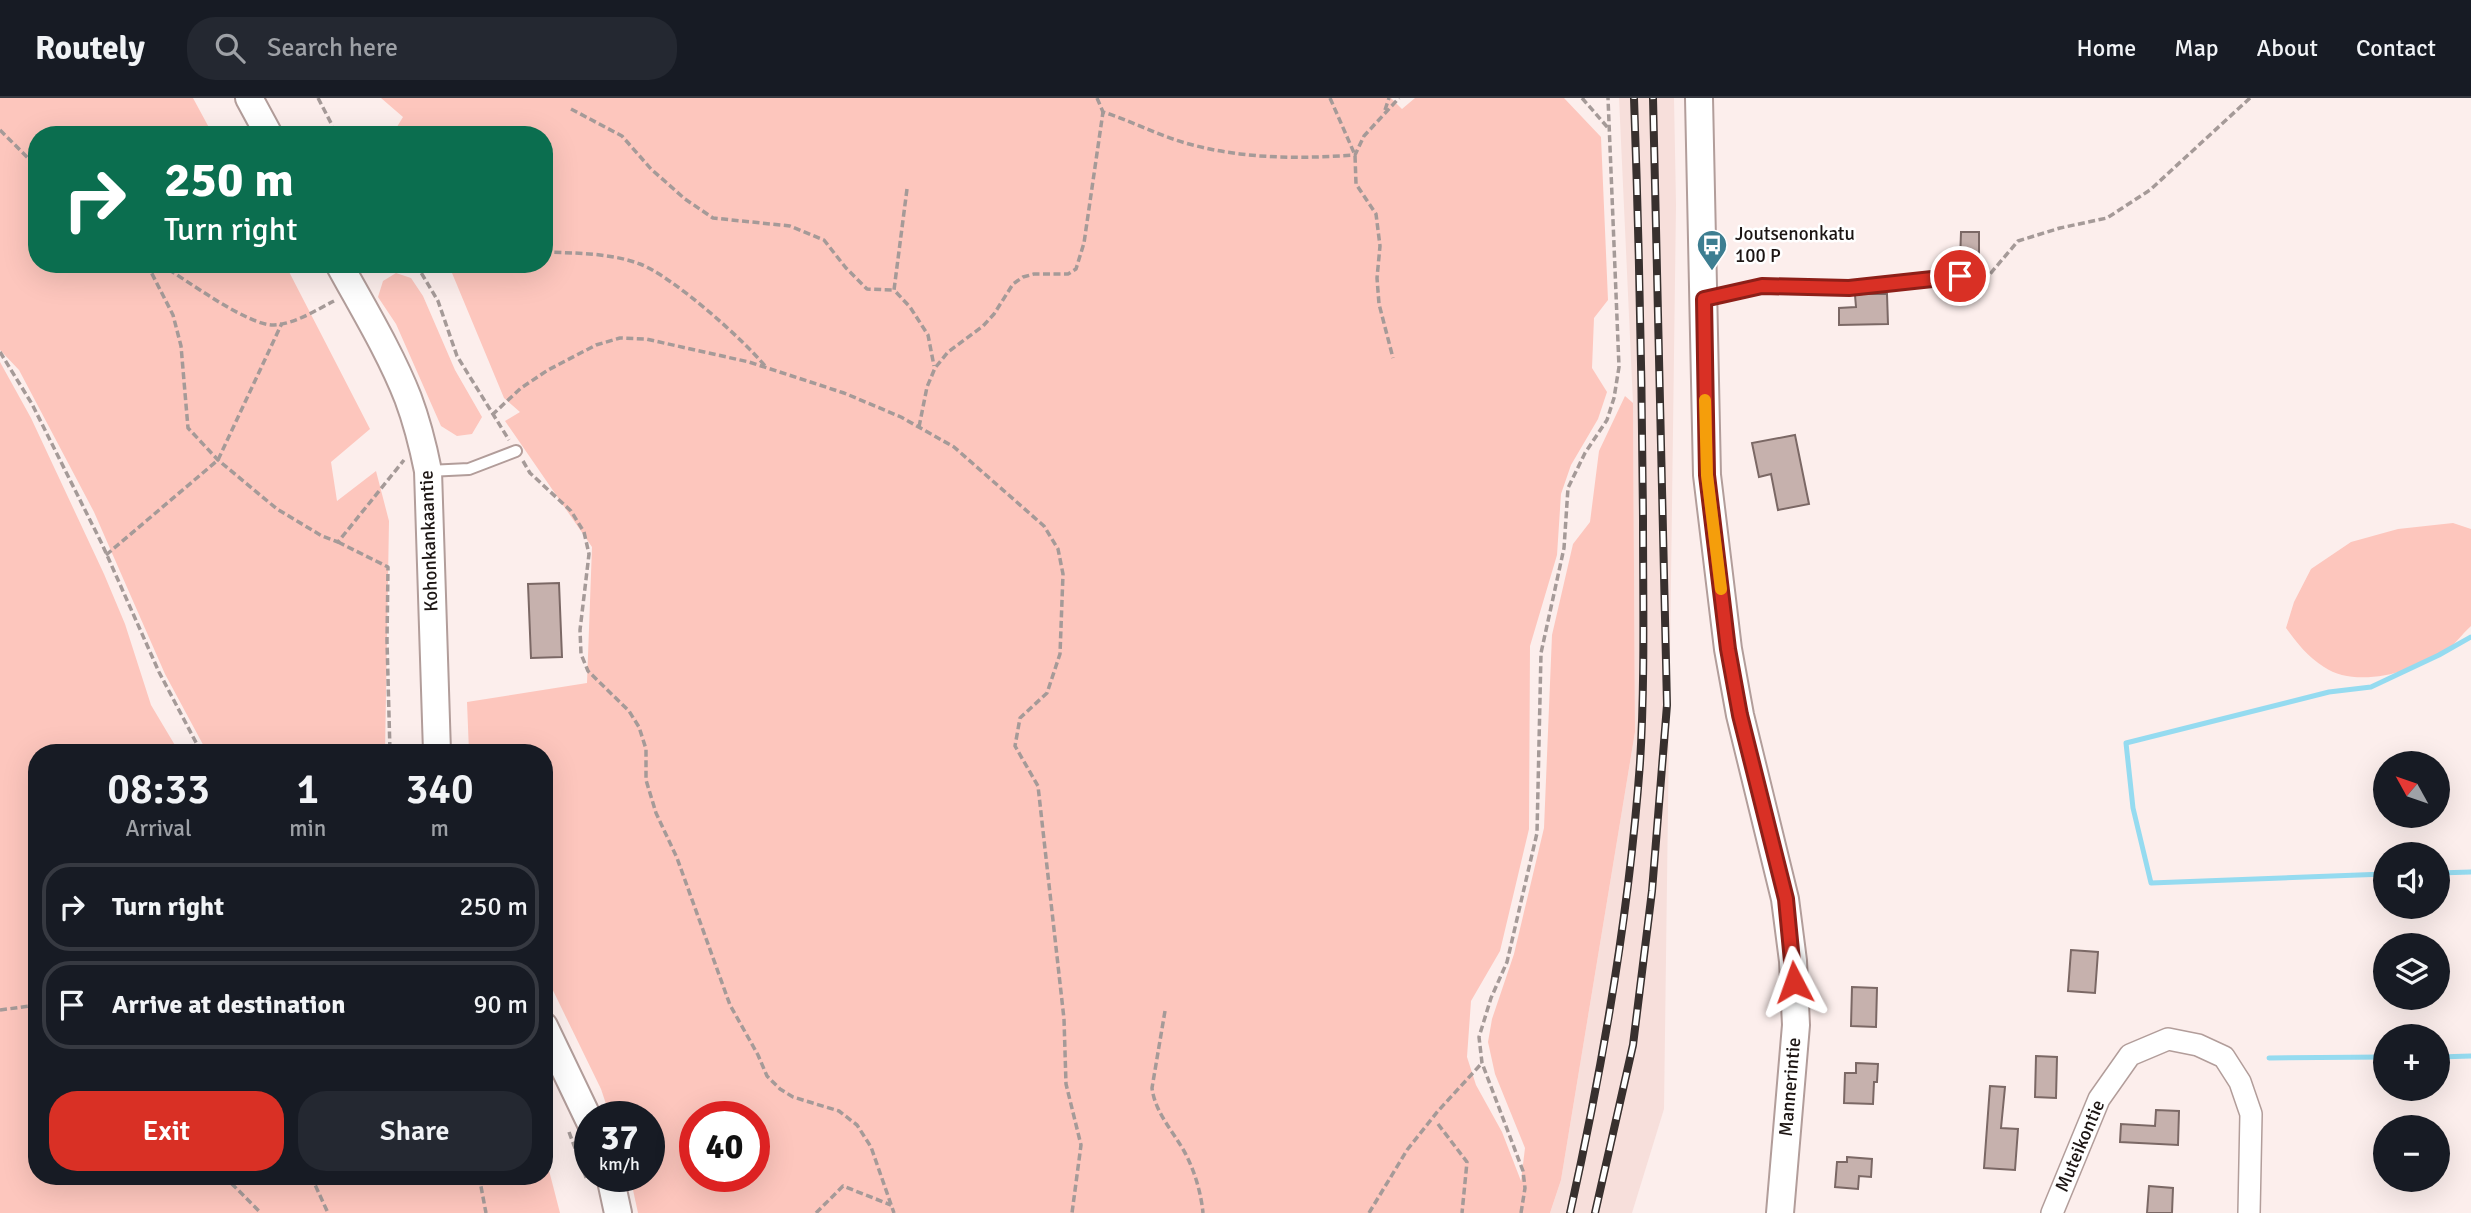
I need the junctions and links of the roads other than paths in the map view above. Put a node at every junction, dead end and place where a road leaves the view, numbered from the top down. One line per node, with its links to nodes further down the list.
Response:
1 (248, 98): 3 (street)
2 (1699, 98): 6 (street, Mannerintie)
3 (263, 126)
4 (344, 273): 8 (street, Kohonkankaantie)
5 (1960, 276): 6 (lane)
6 (1704, 299): 14 (street, Mannerintie)
7 (516, 451): 8 (lane)
8 (418, 471): 9 (street, Kohonkankaantie)
9 (436, 744)
10 (553, 1052): 11 (street)
11 (574, 1113)
12 (606, 1192): 13 (street)
13 (618, 1213)
14 (1780, 1213)
15 (2052, 1213): 16 (street, Muteikontie)
16 (2249, 1213)

